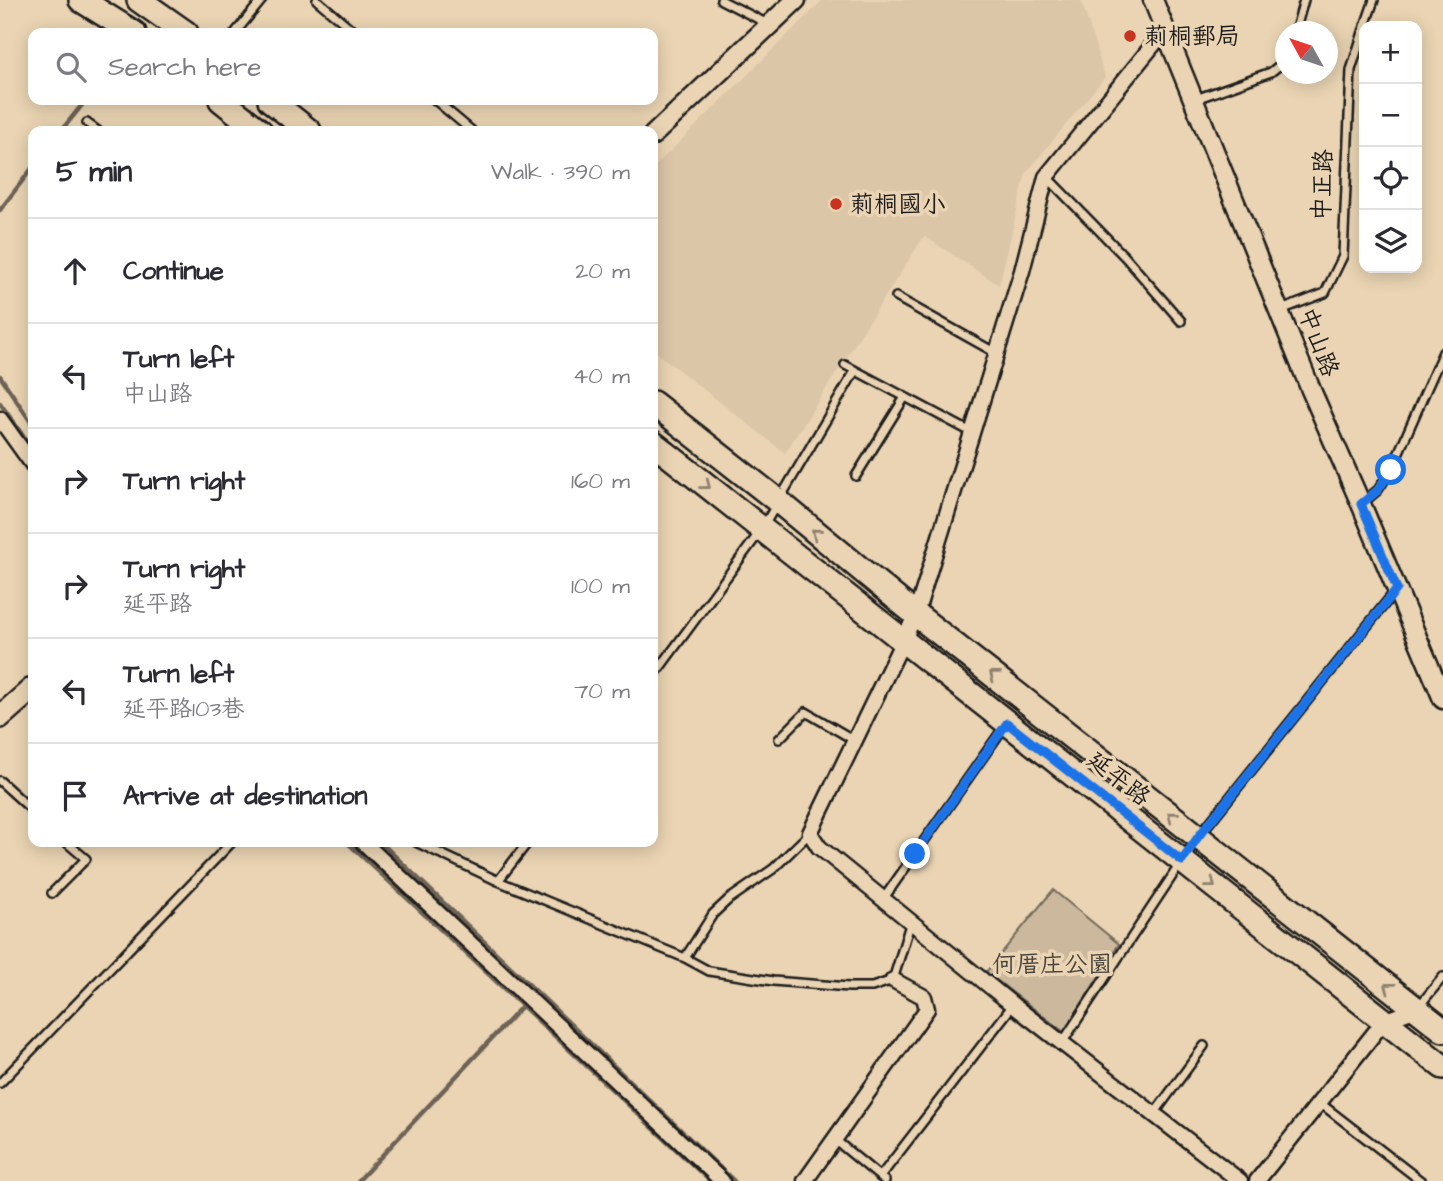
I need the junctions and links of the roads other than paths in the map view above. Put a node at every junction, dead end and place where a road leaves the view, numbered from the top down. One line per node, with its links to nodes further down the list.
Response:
1 (81, 0): 13 (main road)
2 (139, 0): 14 (main road)
3 (262, 0): 15 (lane)
4 (317, 0): 16 (lane)
5 (722, 0): 12 (lane)
6 (796, 0): 12 (street)
7 (1153, 0): 17 (street, 中山路)
8 (1304, 0): 10 (lane)
9 (1374, 0): 11 (lane, 中正路)
10 (1298, 21)
11 (1367, 21)
12 (771, 26): 29 (street)
13 (126, 28)
14 (179, 28)
15 (239, 28)
16 (350, 28)
17 (1166, 29): 20 (street, 中山路); 30 (street)
18 (1359, 46): 32 (lane, 中正路)
19 (1275, 68): 20 (lane)
20 (1192, 101): 32 (street, 中山路)
21 (227, 105): 26 (main road)
22 (276, 105): 27 (main road)
23 (441, 105): 28 (lane)
24 (87, 123): 25 (lane)
25 (91, 126)
26 (254, 126)
27 (302, 126)
28 (466, 126)
29 (658, 130)
30 (1046, 177): 33 (lane); 35 (street)
31 (896, 297): 35 (lane)
32 (1280, 310): 46 (street, 中山路)
33 (1181, 321)
34 (1443, 352): 46 (lane)
35 (997, 353): 41 (street)
36 (845, 365): 37 (lane)
37 (855, 370): 38 (lane); 45 (lane)
38 (905, 397): 41 (lane); 44 (lane)
39 (658, 407): 45 (main road, 延平路)
40 (0, 419): 43 (street)
41 (973, 433): 49 (street)
42 (658, 447): 47 (main road, 延平路, one-way to 47)
43 (28, 458)
44 (856, 475)
45 (778, 501): 47 (lane); 49 (main road, 延平路, one-way to 45)
46 (1361, 504): 48 (street, 中山路)
47 (762, 530): 50 (main road, 延平路); 51 (lane)
48 (1397, 589): 53 (street, 中山路); 61 (lane)
49 (916, 614): 50 (street); 61 (main road, 延平路, one-way to 49)
50 (904, 640): 55 (main road, 延平路); 57 (street)
51 (658, 670)
52 (28, 692): 54 (main road)
53 (1443, 699)
54 (0, 717)
55 (1007, 723): 67 (main road, 延平路); 70 (lane)
56 (779, 739): 57 (lane)
57 (855, 741): 60 (street)
58 (0, 781): 59 (lane)
59 (28, 806)
60 (810, 832): 70 (street); 72 (lane)
61 (1198, 837): 67 (lane); 76 (main road, 延平路, one-way to 61)
62 (72, 847): 69 (lane)
63 (227, 847): 82 (lane)
64 (368, 847): 87 (street)
65 (427, 847): 68 (lane)
66 (524, 847): 68 (lane)
67 (1182, 861): 77 (main road, 延平路, one-way to 77); 79 (lane)
68 (498, 881): 72 (lane)
69 (52, 893)
70 (884, 898): 71 (street)
71 (911, 921): 74 (lane); 75 (street)
72 (685, 958): 74 (lane)
73 (1443, 977): 76 (lane)
74 (893, 980): 85 (street)
75 (1013, 1005): 79 (street); 86 (lane)
76 (1417, 1009): 77 (street); 78 (main road, 延平路)
77 (1384, 1021): 81 (main road, 延平路); 83 (street)
78 (1443, 1030)
79 (1062, 1043): 84 (street)
80 (1204, 1046): 84 (lane)
81 (1443, 1067)
82 (0, 1083)
83 (1319, 1102): 90 (street); 91 (lane)
84 (1153, 1114): 89 (street)
85 (833, 1139): 86 (lane); 88 (street)
86 (883, 1179)
87 (722, 1181)
88 (805, 1181)
89 (1240, 1181)
90 (1257, 1181)
91 (1421, 1181)

